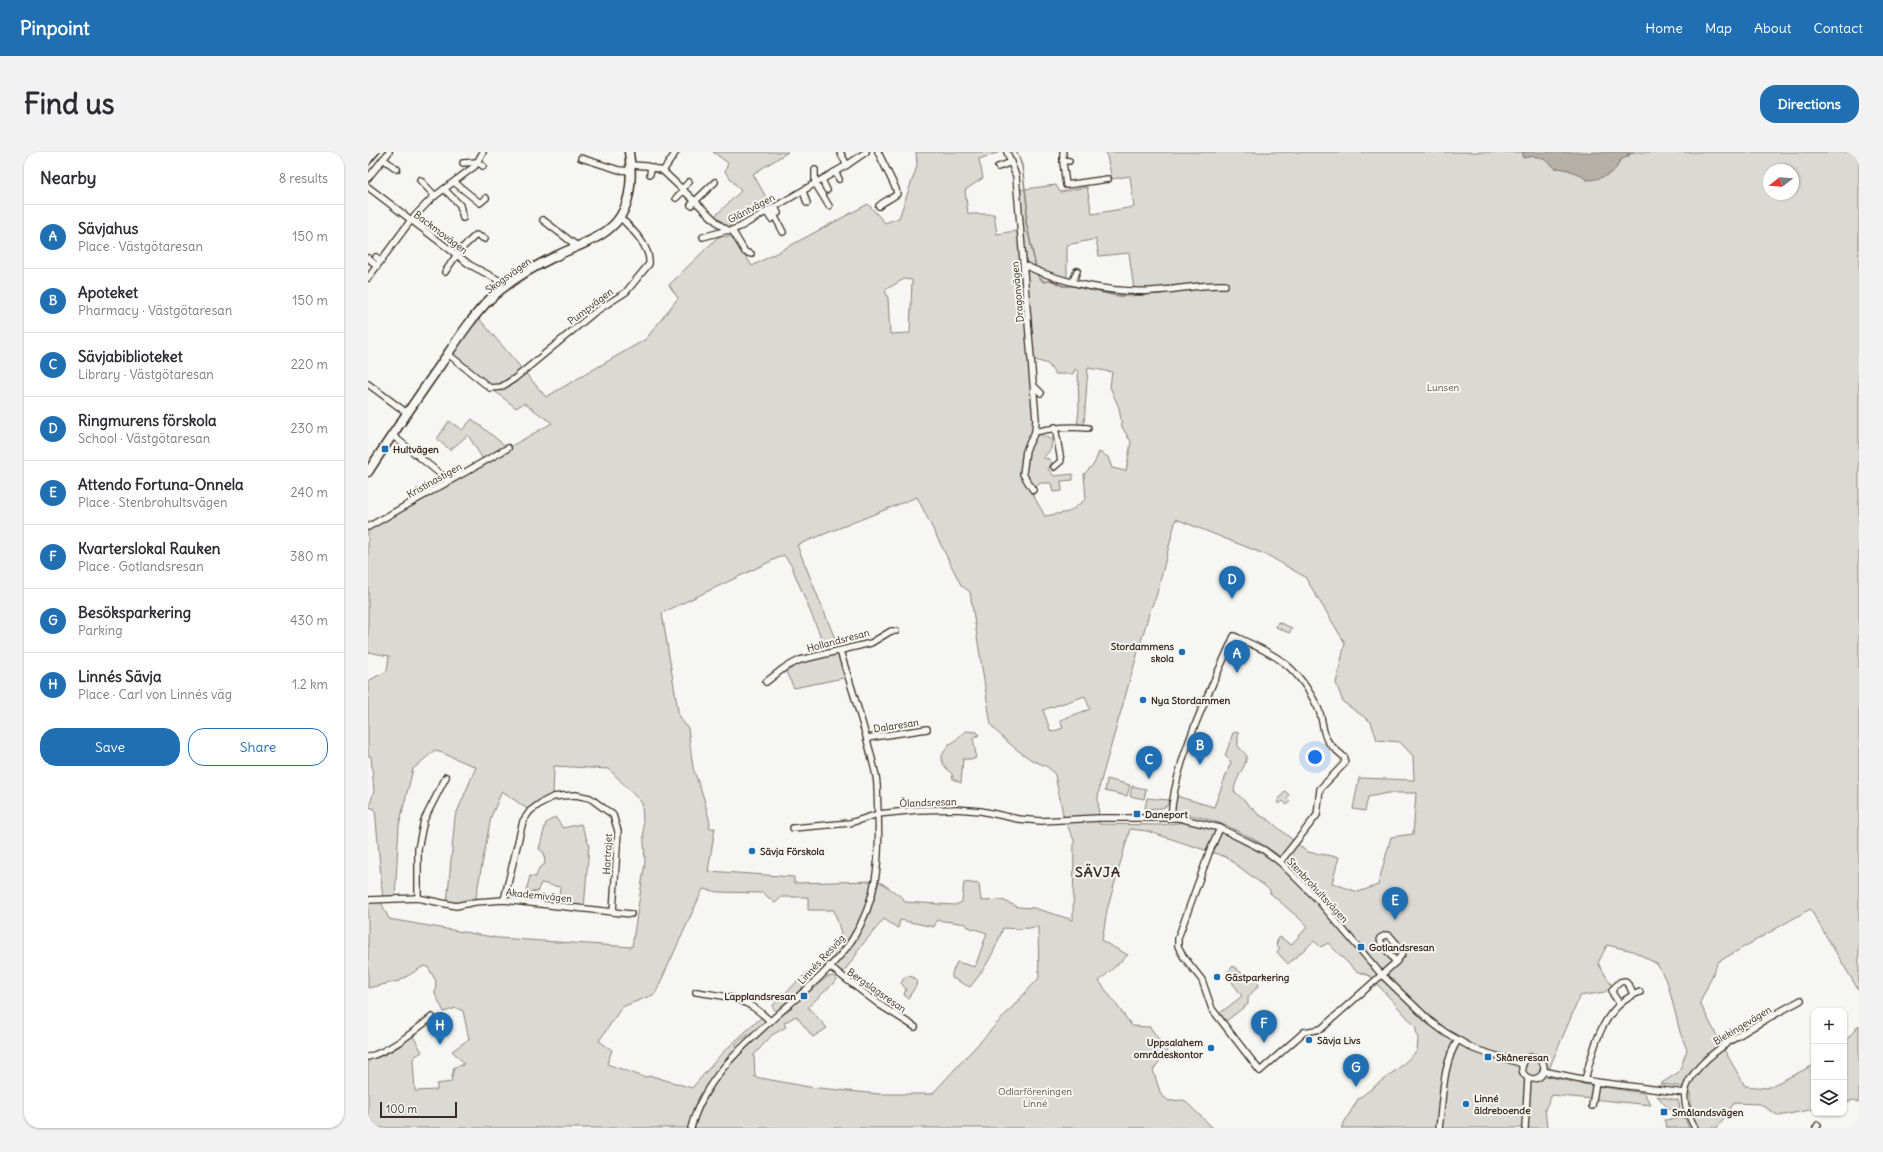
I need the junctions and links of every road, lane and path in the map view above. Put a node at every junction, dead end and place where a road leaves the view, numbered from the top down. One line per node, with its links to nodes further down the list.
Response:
1 (389, 152): 11 (street)
2 (483, 152): 12 (street)
3 (629, 152): 18 (street, Skogsvägen)
4 (676, 152): 22 (street)
5 (840, 152): 15 (street)
6 (866, 152): 15 (street, Gläntvägen)
7 (1007, 152): 13 (street, Dragonvägen)
8 (1064, 152): 27 (street)
9 (881, 155): 45 (street)
10 (581, 158): 18 (street, Gläntvägen)
11 (383, 159): 20 (street); 25 (street)
12 (477, 162): 14 (street); 16 (street); 30 (street)
13 (1012, 162): 19 (street); 62 (street, Dragonvägen)
14 (463, 163)
15 (847, 165): 23 (street, Gläntvägen)
16 (483, 166)
17 (651, 167): 18 (street, Gläntvägen); 22 (street, Gläntvägen); 24 (street)
18 (631, 168): 48 (street, Skogsvägen)
19 (998, 168)
20 (397, 169)
21 (815, 170): 33 (street)
22 (663, 171): 36 (street, Gläntvägen)
23 (835, 172): 26 (street); 29 (street, Gläntvägen)
24 (650, 174)
25 (368, 178)
26 (839, 179)
27 (1108, 179)
28 (420, 180): 39 (street)
29 (822, 180): 33 (street, Gläntvägen); 37 (street)
30 (454, 182): 35 (street); 40 (street)
31 (689, 182): 36 (street)
32 (715, 182): 42 (street)
33 (816, 183): 38 (street, Gläntvägen); 44 (street)
34 (368, 187): 51 (street, Backmovägen)
35 (444, 189): 39 (street); 49 (street)
36 (683, 189): 41 (street); 42 (street, Gläntvägen)
37 (827, 190)
38 (799, 191): 43 (street); 46 (street, Gläntvägen)
39 (435, 196): 51 (street)
40 (486, 198)
41 (676, 198)
42 (693, 203): 53 (street, Gläntvägen)
43 (807, 203)
44 (829, 206)
45 (879, 206)
46 (771, 209): 47 (street); 50 (street); 53 (street, Gläntvägen); 54 (street)
47 (778, 213)
48 (620, 217): 57 (street, Skogsvägen); 69 (street, Pumpvägen)
49 (463, 218)
50 (771, 219)
51 (411, 220): 58 (street, Backmovägen); 61 (street)
52 (543, 220): 57 (street)
53 (730, 230): 55 (street); 59 (street)
54 (784, 232)
55 (704, 236)
56 (485, 240): 58 (street)
57 (577, 246): 67 (street, Skogsvägen)
58 (457, 254): 64 (street); 67 (street, Backmovägen)
59 (751, 254)
60 (368, 258): 61 (street)
61 (378, 261): 65 (street)
62 (1024, 265): 66 (street); 71 (street, Dragonvägen)
63 (1077, 271): 66 (street)
64 (445, 272)
65 (368, 278)
66 (1073, 281): 68 (street)
67 (508, 285): 69 (street, Skogsvägen)
68 (1225, 285)
69 (448, 354): 73 (street, Skogsvägen)
70 (368, 384): 73 (street)
71 (1034, 386): 72 (street); 76 (street, Dragonvägen)
72 (1041, 393)
73 (407, 413): 77 (street, Skogsvägen)
74 (1055, 427): 75 (street); 76 (street); 79 (street)
75 (1088, 428)
76 (1035, 432): 82 (street, Dragonvägen)
77 (392, 435): 80 (street, Skogsvägen); 81 (street)
78 (508, 448): 81 (street, Kristinastigen)
79 (1054, 466)
80 (368, 472)
81 (449, 481): 83 (street, Kristinastigen)
82 (1033, 490)
83 (368, 527)
84 (896, 631): 85 (street, Hollandsresan)
85 (840, 651): 86 (street, Hollandsresan); 88 (street, Linnés Resväg)
86 (766, 682)
87 (928, 729): 88 (street, Dalaresan)
88 (867, 738): 90 (street, Linnés Resväg)
89 (446, 778): 96 (street)
90 (878, 814): 92 (street, Ölandsresan); 93 (street, Ölandsresan); 102 (street, Linnés Resväg)
91 (1171, 818): 92 (street, Stenbrohultsvägen); 94 (street, Stenbrohultsvägen); 95 (street)
92 (1064, 819)
93 (793, 828)
94 (1220, 828): 95 (street, Stenbrohultsvägen); 103 (street)
95 (1280, 862): 103 (street, Stenbrohultsvägen)
96 (418, 898): 97 (street, Akademivägen); 98 (street, Akademivägen)
97 (368, 900)
98 (504, 900): 99 (street, Akademivägen); 99 (street, Hartrajet)
99 (613, 912): 100 (street)
100 (631, 914)
101 (1396, 962): 101 (street); 103 (street)
102 (829, 966): 110 (street, Linnés Resväg); 111 (street, Bergslagsresan)
103 (1381, 974): 112 (street, Stenbrohultsvägen)
104 (696, 992): 110 (street)
105 (1640, 992): 106 (street)
106 (1633, 995): 108 (street); 108 (street)
107 (1801, 1000): 119 (street, Blekingevägen)
108 (1619, 1003): 117 (street)
109 (432, 1017): 113 (street)
110 (770, 1021): 121 (street, Linnés Resväg)
111 (915, 1026)
112 (1458, 1040): 114 (street, Stenbrohultsvägen); 122 (street)
113 (368, 1057)
114 (1523, 1064): 115 (street); 116 (street)
115 (1543, 1071): 116 (street); 117 (street)
116 (1528, 1078): 123 (street)
117 (1585, 1080): 118 (street)
118 (1596, 1082): 119 (street); 120 (street)
119 (1685, 1093): 124 (street)
120 (1592, 1106)
121 (691, 1128)
122 (1439, 1128)
123 (1525, 1128)
124 (1695, 1128)

